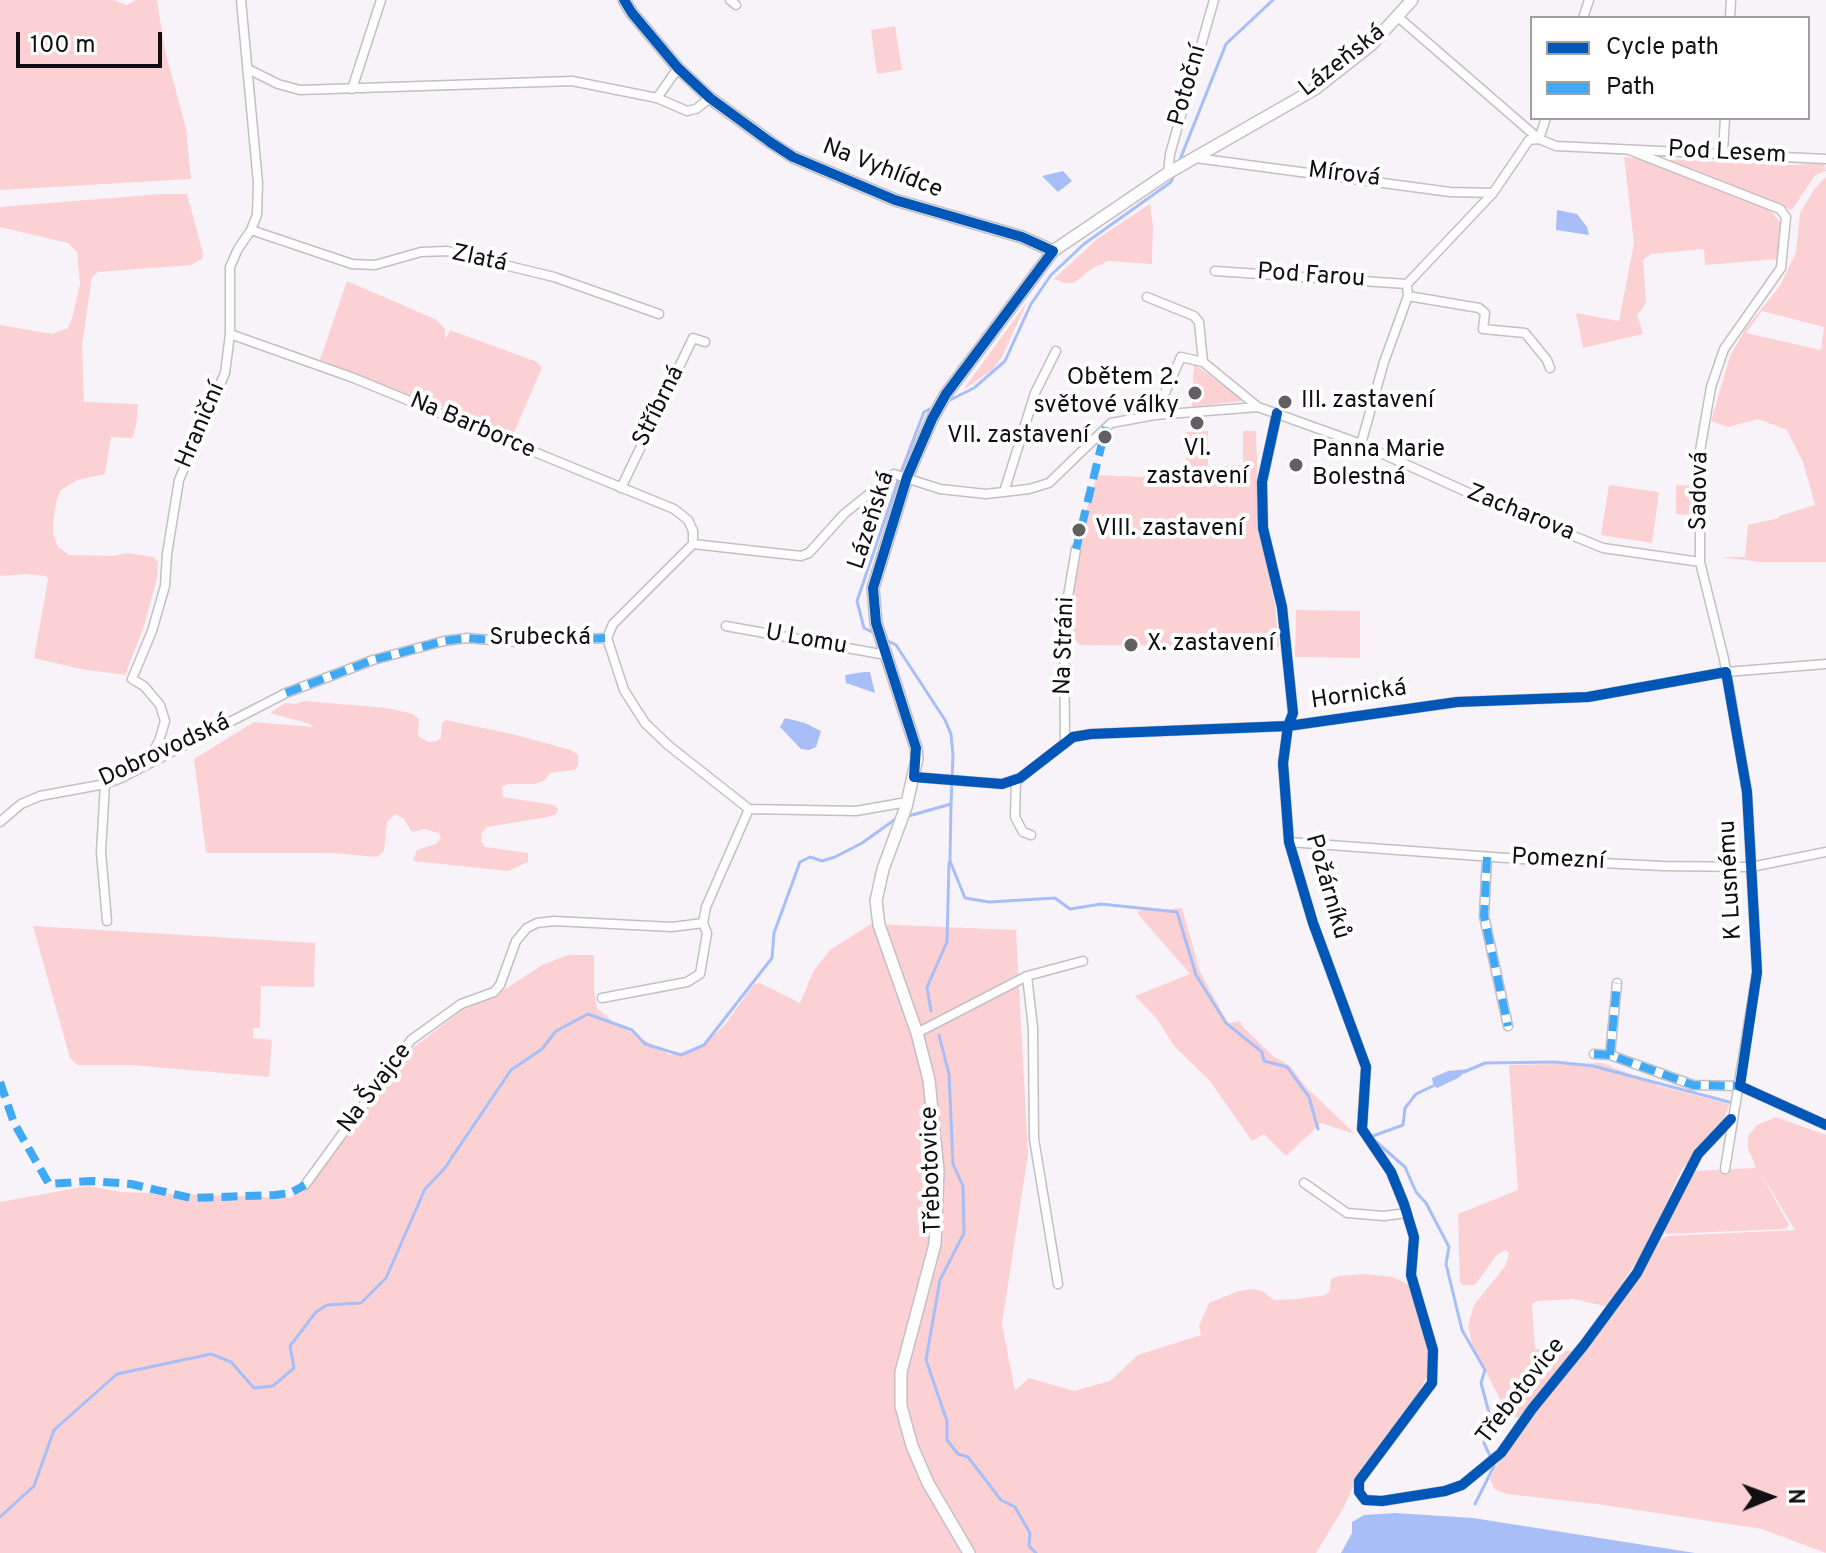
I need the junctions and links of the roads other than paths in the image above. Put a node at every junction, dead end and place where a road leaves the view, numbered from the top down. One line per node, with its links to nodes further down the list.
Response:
1 (241, 0): 8 (street, Hraniční)
2 (381, 0): 9 (street)
3 (624, 0): 7 (street, Na Vyhlídce)
4 (1214, 0): 19 (street, Potoční)
5 (1412, 0): 6 (street, Lázeňská)
6 (1398, 17): 14 (street, Pod Lesem); 17 (street, Lázeňská)
7 (678, 68): 10 (street); 11 (street, Na Vyhlídce)
8 (250, 70): 9 (street); 22 (street, Hraniční)
9 (352, 89): 10 (street)
10 (657, 98): 11 (street)
11 (710, 98): 23 (street, Na Vyhlídce)
12 (1545, 120): 14 (street)
13 (1725, 120): 16 (street)
14 (1539, 139): 15 (street, Pod Lesem); 20 (street)
15 (1629, 150): 16 (street, Pod Lesem); 21 (street, Pod Lesem)
16 (1723, 152): 18 (street, Pod Lesem)
17 (1196, 158): 19 (street, Lázeňská); 20 (street, Mírová)
18 (1826, 159)
19 (1168, 173): 23 (street, Lázeňská)
20 (1493, 193): 25 (street)
21 (1766, 203): 43 (street, Sadová)
22 (251, 230): 28 (street, Zlatá); 29 (street, Hraniční)
23 (1053, 251): 38 (street, Lázeňská)
24 (1215, 271): 25 (street, Pod Farou)
25 (1407, 284): 26 (street)
26 (1408, 296): 33 (street); 37 (street)
27 (1147, 297): 32 (street)
28 (659, 314)
29 (230, 334): 39 (street, Na Barborce); 52 (street, Hraniční)
30 (705, 342): 39 (street, Stříbrná)
31 (1056, 351): 40 (street)
32 (1203, 362): 34 (street, Zacharova); 36 (street)
33 (1550, 368)
34 (1258, 407): 35 (street, Zacharova); 36 (street, Zacharova)
35 (1277, 413): 37 (street, Zacharova); 50 (street, Požárníků)
36 (1155, 415): 40 (street, Zacharova)
37 (1361, 444): 43 (street, Zacharova)
38 (901, 476): 40 (street, Zacharova); 41 (street); 46 (street, Lázeňská)
39 (621, 488): 41 (street, Na Barborce)
40 (1004, 492)
41 (693, 544): 45 (street)
42 (1076, 549): 51 (street, Na Stráni)
43 (1700, 562): 48 (street, Sadová)
44 (726, 626): 46 (street, U Lomu)
45 (607, 638): 49 (street, Srubecká); 57 (street, Srubecká)
46 (885, 651): 53 (street, Lázeňská)
47 (1826, 664): 48 (street, Hornická)
48 (1726, 672): 50 (street, Hornická); 64 (street, K Lusnému)
49 (286, 693): 52 (street, Dobrovodská)
50 (1288, 726): 51 (street, Hornická); 61 (street, Požárníků)
51 (1065, 744): 54 (street, Hornická)
52 (146, 764): 55 (street, Dobrovodská)
53 (914, 777): 54 (street); 56 (street, Lázeňská)
54 (1016, 780): 60 (street)
55 (105, 784): 58 (street, Dobrovodská); 65 (street)
56 (906, 804): 57 (street); 59 (street, Lázeňská)
57 (749, 809): 66 (street)
58 (0, 822)
59 (899, 826): 72 (street, Třebotovice)
60 (1031, 835)
61 (1289, 842): 63 (street, Pomezní); 81 (street, Požárníků)
62 (1826, 852): 64 (street, Pomezní)
63 (1487, 857): 64 (street, Pomezní); 71 (street)
64 (1751, 867): 75 (street, K Lusnému)
65 (107, 921)
66 (703, 923): 70 (street); 80 (street, Na Švajce)
67 (1083, 961): 68 (street)
68 (1027, 976): 72 (street); 82 (street)
69 (1617, 983): 74 (street)
70 (602, 998)
71 (1508, 1026)
72 (917, 1033): 83 (street, Třebotovice)
73 (1594, 1054): 74 (street)
74 (1610, 1055): 75 (street)
75 (1740, 1086): 76 (street, K Lusnému); 77 (street)
76 (1731, 1119): 78 (street, K Lusnému); 81 (street, Třebotovice)
77 (1826, 1125)
78 (1725, 1169)
79 (1304, 1183): 81 (street)
80 (305, 1185)
81 (1405, 1208)
82 (1058, 1284)
83 (969, 1553)

